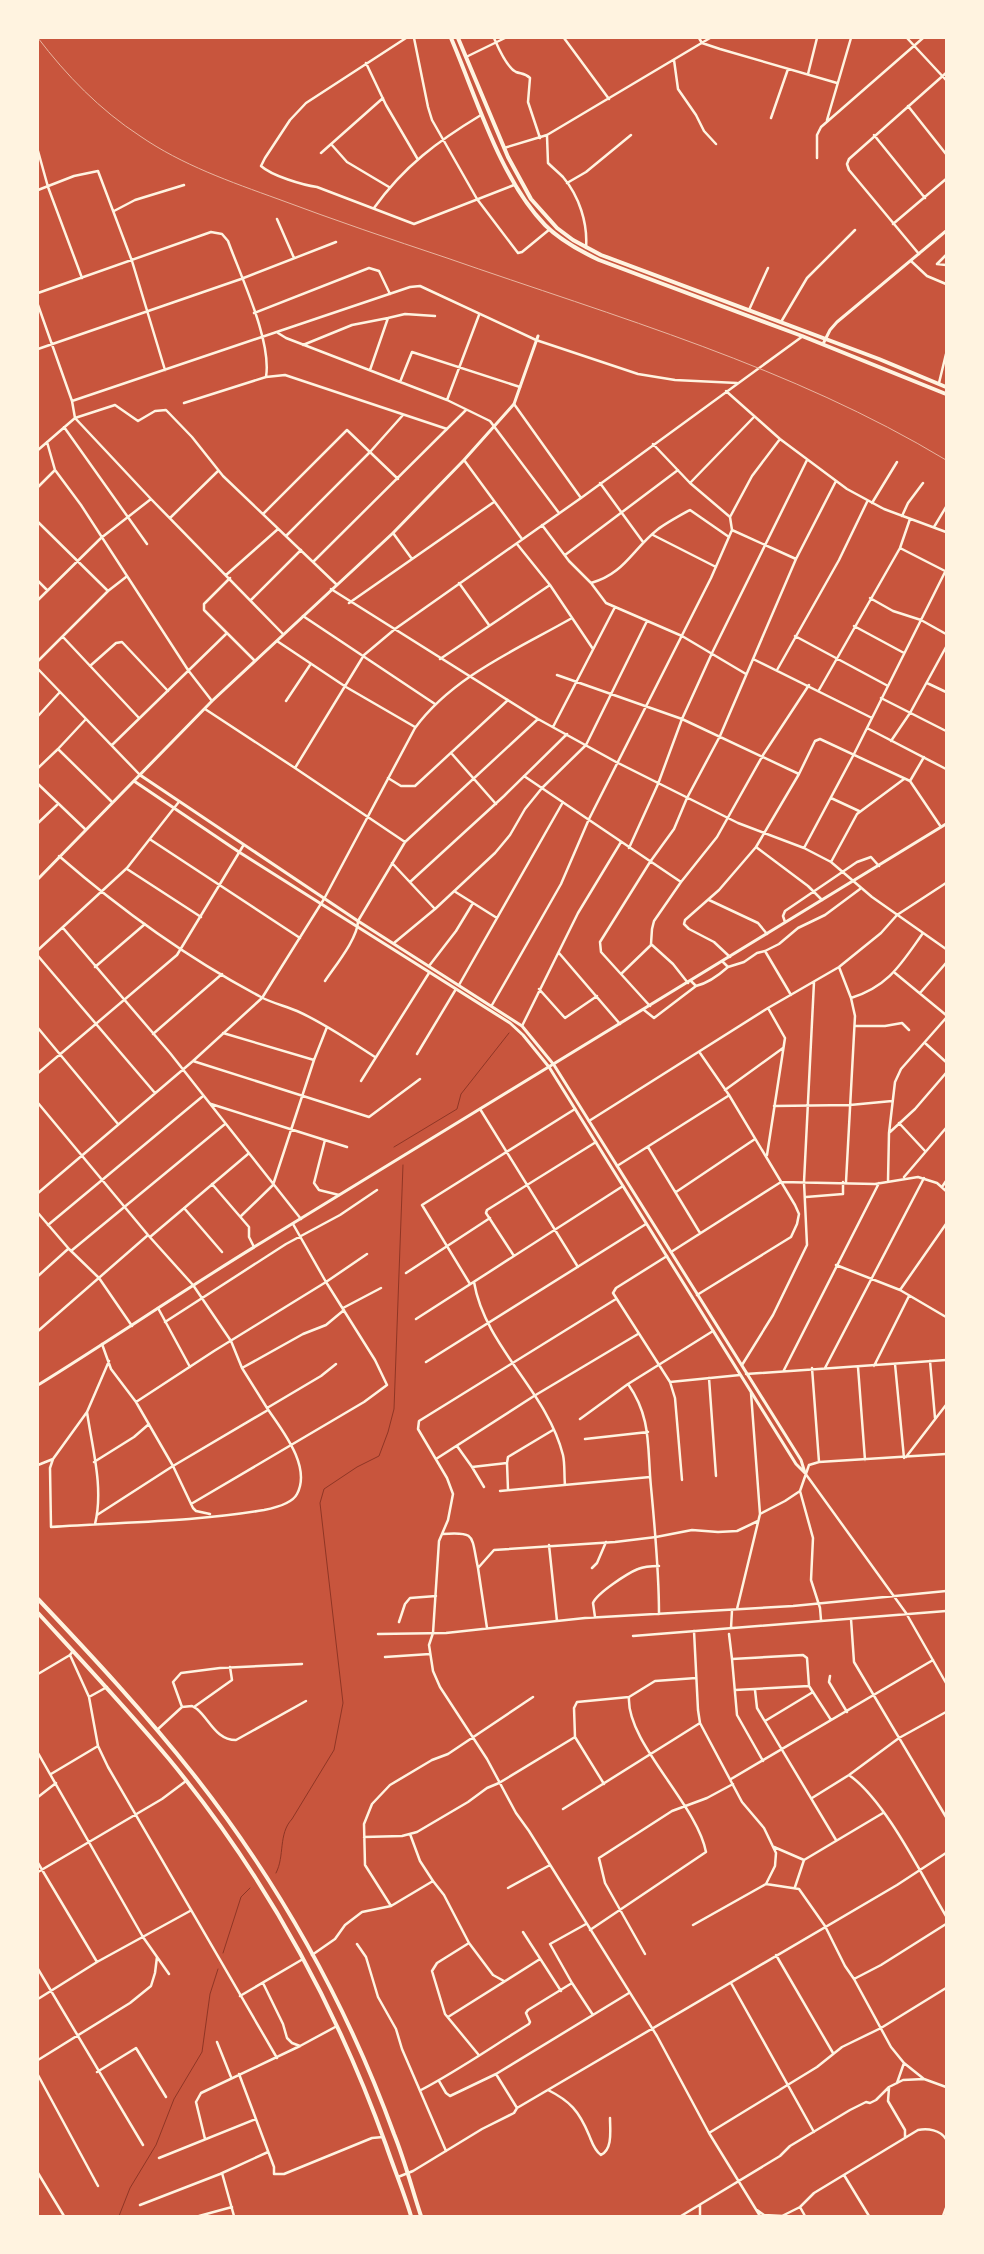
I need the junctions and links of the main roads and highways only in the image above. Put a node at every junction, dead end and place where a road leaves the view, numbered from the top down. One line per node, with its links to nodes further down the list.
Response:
1 (451, 38): 4 (main road)
2 (458, 38): 3 (main road)
3 (946, 387)
4 (946, 394)
5 (38, 1599): 8 (main road)
6 (38, 1613): 7 (main road)
7 (410, 2216)
8 (421, 2216)

